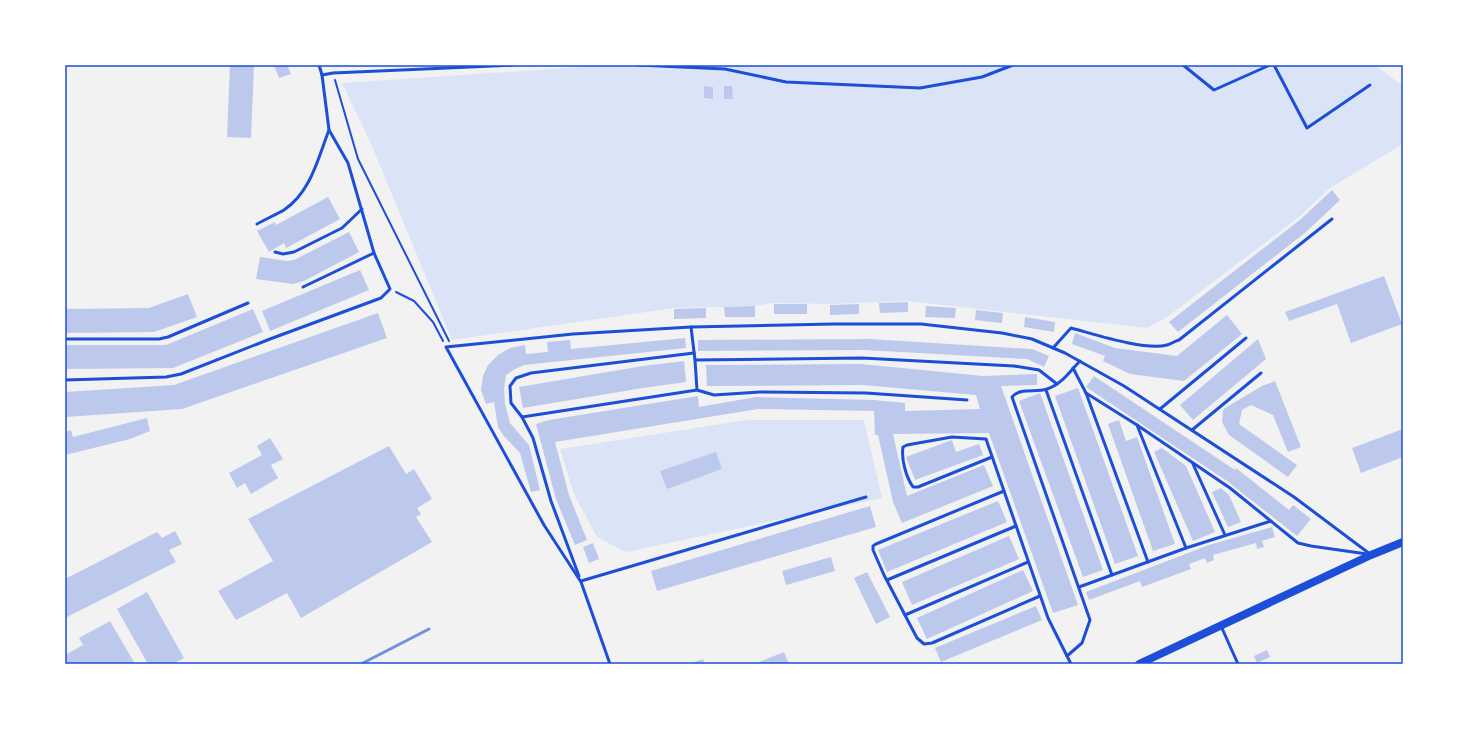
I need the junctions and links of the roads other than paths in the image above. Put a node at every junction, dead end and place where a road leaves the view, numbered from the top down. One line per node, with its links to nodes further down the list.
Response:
1 (319, 65): 8 (lane)
2 (513, 65): 8 (lane)
3 (638, 65): 4 (lane)
4 (1013, 65)
5 (1183, 65): 6 (lane)
6 (1270, 65)
7 (1274, 65): 9 (lane)
8 (322, 75): 10 (lane)
9 (1370, 85)
10 (328, 130): 11 (lane); 13 (lane)
11 (362, 209): 14 (lane); 15 (lane)
12 (1332, 219): 21 (lane)
13 (257, 224)
14 (275, 252)
15 (374, 253): 16 (lane); 27 (lane)
16 (303, 288)
17 (248, 302): 19 (lane)
18 (691, 327): 21 (lane); 22 (lane); 51 (lane)
19 (65, 338)
20 (1246, 338): 33 (lane)
21 (1053, 348): 24 (lane)
22 (694, 353): 23 (lane); 34 (lane)
23 (695, 360): 28 (lane); 29 (lane)
24 (1080, 361): 25 (lane); 33 (lane)
25 (1073, 368): 28 (lane); 31 (lane)
26 (1261, 373): 36 (lane)
27 (65, 380)
28 (1057, 384): 30 (lane)
29 (696, 390): 32 (lane); 34 (lane)
30 (1046, 390): 49 (lane); 52 (lane)
31 (1086, 393): 35 (lane); 48 (lane)
32 (967, 400)
33 (1160, 409): 36 (lane)
34 (522, 417): 51 (lane)
35 (1137, 425): 38 (lane); 45 (lane)
36 (1192, 430): 46 (lane)
37 (992, 456): 37 (lane); 39 (lane)
38 (1193, 464): 41 (lane); 43 (lane)
39 (1004, 491): 42 (lane); 50 (lane)
40 (866, 497): 51 (lane)
41 (1271, 521): 43 (lane); 46 (lane)
42 (1016, 526): 47 (lane); 50 (lane)
43 (1225, 536): 45 (lane)
44 (1403, 542): 46 (main road)
45 (1186, 548): 48 (lane)
46 (1371, 555): 55 (main road)
47 (1028, 562): 53 (lane); 54 (lane)
48 (1148, 562): 49 (lane)
49 (1112, 575): 52 (lane)
50 (887, 580): 54 (lane)
51 (581, 582): 57 (lane)
52 (1079, 587): 56 (lane)
53 (1040, 596): 54 (lane); 56 (lane)
54 (905, 615)
55 (1221, 626): 59 (main road); 60 (lane)
56 (1067, 656): 58 (lane)
57 (610, 664)
58 (1071, 664)
59 (1139, 664)
60 (1238, 664)

